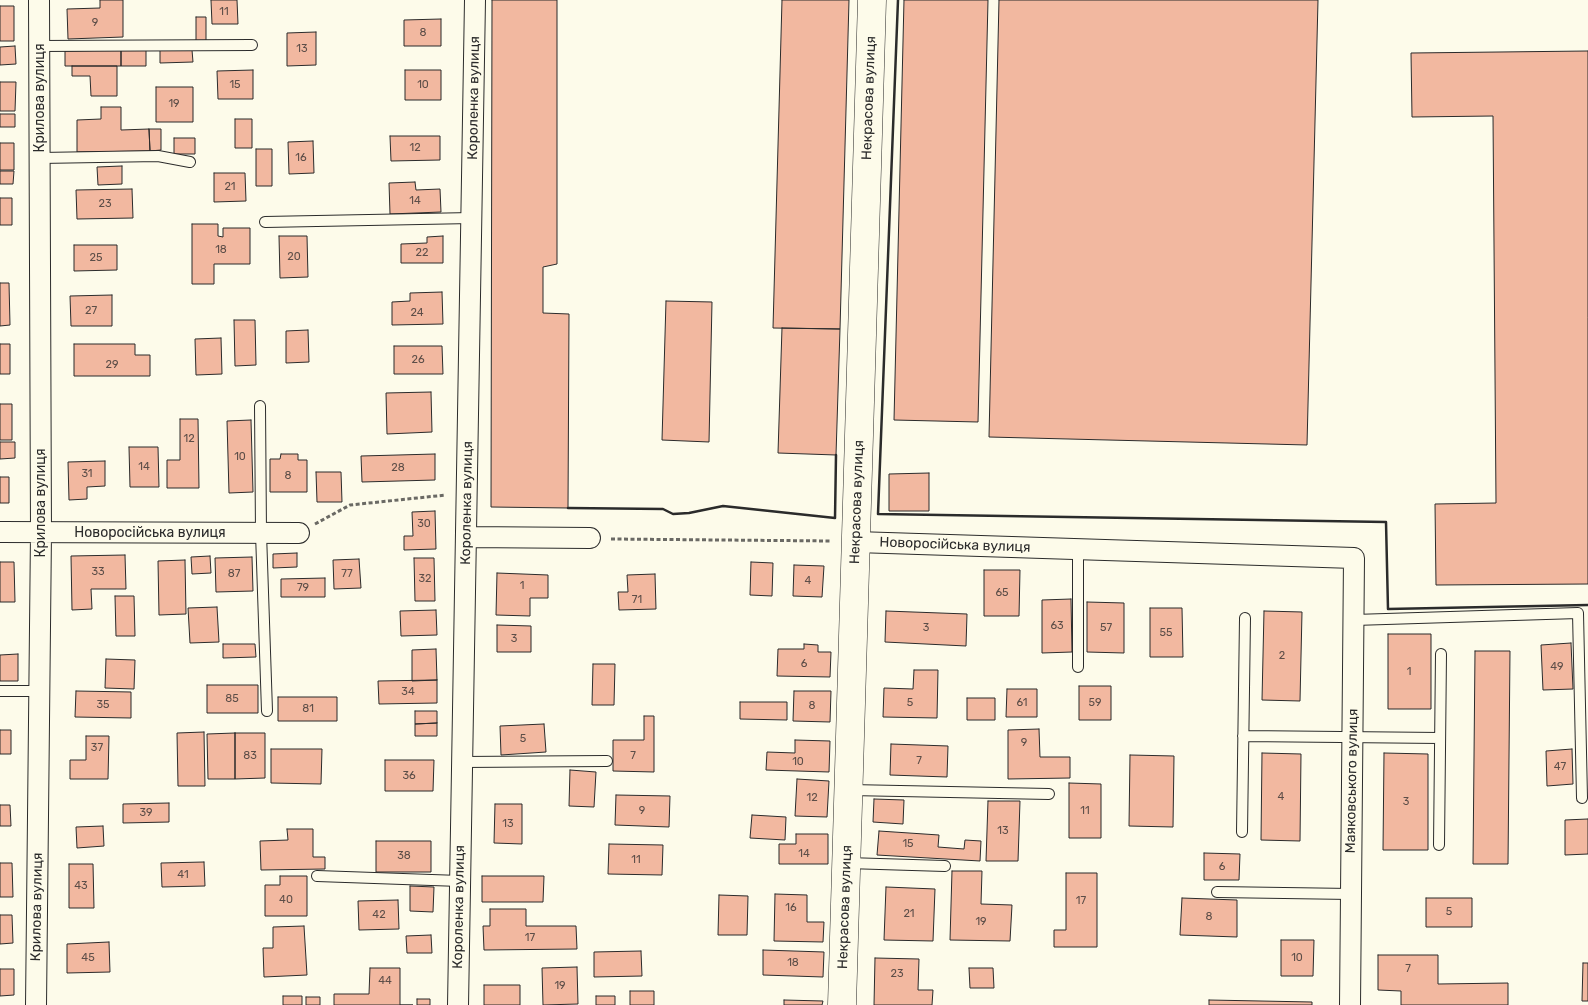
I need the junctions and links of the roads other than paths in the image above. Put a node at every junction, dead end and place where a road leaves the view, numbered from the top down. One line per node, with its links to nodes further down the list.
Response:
1 (39, 0): 5 (street, Крилова вулиця)
2 (475, 0): 8 (street, Короленка вулиця)
3 (872, 0): 17 (street, Некрасова вулиця)
4 (252, 45): 5 (lane)
5 (40, 46): 6 (street, Крилова вулиця)
6 (40, 158): 7 (lane); 12 (street, Крилова вулиця)
7 (190, 162)
8 (472, 218): 9 (lane); 15 (street, Короленка вулиця)
9 (265, 222)
10 (260, 406): 13 (lane)
11 (0, 532): 12 (street, Новоросійська вулиця)
12 (41, 532): 13 (street, Новоросійська вулиця); 25 (street, Крилова вулиця)
13 (261, 533): 14 (street, Новоросійська вулиця); 26 (lane)
14 (299, 533)
15 (466, 537): 16 (street); 31 (street, Короленка вулиця)
16 (590, 538)
17 (856, 542): 18 (street, Новоросійська вулиця); 32 (street, Некрасова вулиця)
18 (1078, 549): 19 (street, Новоросійська вулиця); 23 (lane)
19 (1354, 558): 21 (street, Маяковського вулиця)
20 (1245, 618): 27 (lane)
21 (1354, 620): 28 (street, Маяковського вулиця); 34 (lane)
22 (1441, 654): 29 (lane)
23 (1078, 667)
24 (0, 691): 25 (lane)
25 (39, 691): 43 (street, Крилова вулиця)
26 (267, 711)
27 (1243, 736): 28 (lane); 35 (lane)
28 (1353, 737): 29 (lane); 42 (street, Маяковського вулиця)
29 (1440, 738): 36 (lane)
30 (607, 761): 31 (lane)
31 (462, 762): 40 (street, Короленка вулиця)
32 (848, 790): 33 (lane); 37 (street, Некрасова вулиця)
33 (1049, 794)
34 (1582, 798)
35 (1242, 832)
36 (1439, 844)
37 (846, 863): 38 (lane); 45 (street, Некрасова вулиця)
38 (945, 866)
39 (317, 876): 40 (lane)
40 (460, 881): 44 (street, Короленка вулиця)
41 (1217, 892): 42 (lane)
42 (1351, 894): 46 (street, Маяковського вулиця)
43 (36, 1005)
44 (458, 1005)
45 (842, 1005)
46 (1350, 1005)

